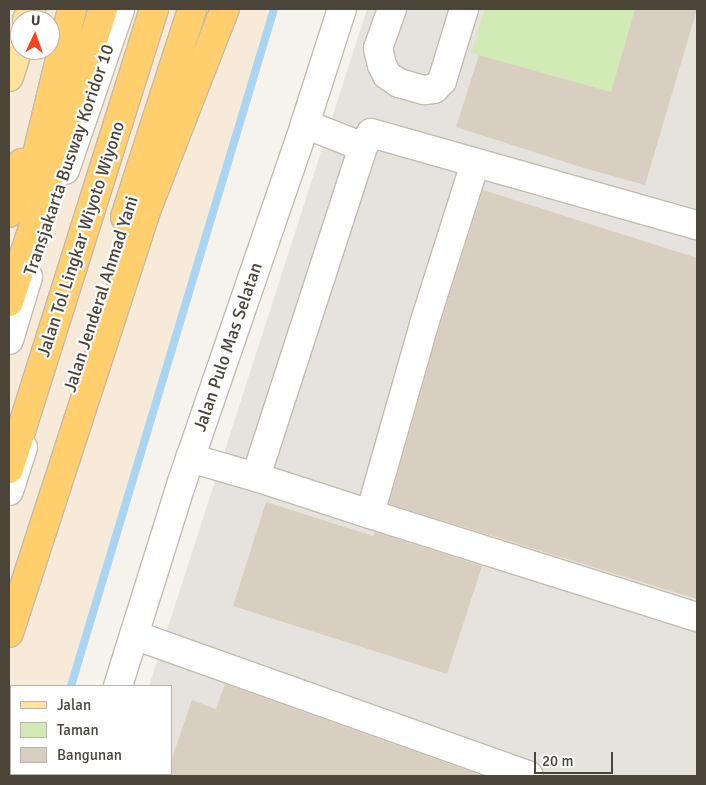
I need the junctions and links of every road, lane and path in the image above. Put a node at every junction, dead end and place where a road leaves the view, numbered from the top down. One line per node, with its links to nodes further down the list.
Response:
1 (62, 9): 17 (highway)
2 (72, 9): 19 (highway)
3 (103, 9): 20 (highway)
4 (120, 9): 21 (street, Transjakarta Busway Koridor 10)
5 (154, 9): 23 (highway, Jalan Tol Lingkar Wiyoto Wiyono)
6 (160, 9): 25 (street)
7 (192, 9): 27 (highway, Jalan Jenderal Ahmad Yani)
8 (225, 9): 29 (highway)
9 (342, 9): 14 (street, Jalan Pulo Mas Selatan)
10 (392, 9): 11 (street)
11 (464, 9)
12 (14, 60): 13 (main road)
13 (9, 77)
14 (306, 124): 15 (street); 22 (street, Jalan Pulo Mas Selatan)
15 (363, 147): 16 (street); 24 (street)
16 (475, 163): 18 (street); 26 (street)
17 (9, 212)
18 (697, 225)
19 (9, 272)
20 (9, 302)
21 (9, 340)
22 (190, 458): 24 (street); 30 (street, Jalan Pulo Mas Selatan)
23 (9, 468)
24 (256, 477): 26 (street)
25 (9, 491)
26 (370, 514): 28 (street)
27 (9, 580)
28 (697, 617)
29 (9, 633)
30 (134, 635): 31 (street, Jalan Pulo Mas Selatan); 32 (street)
31 (118, 685)
32 (529, 776)

